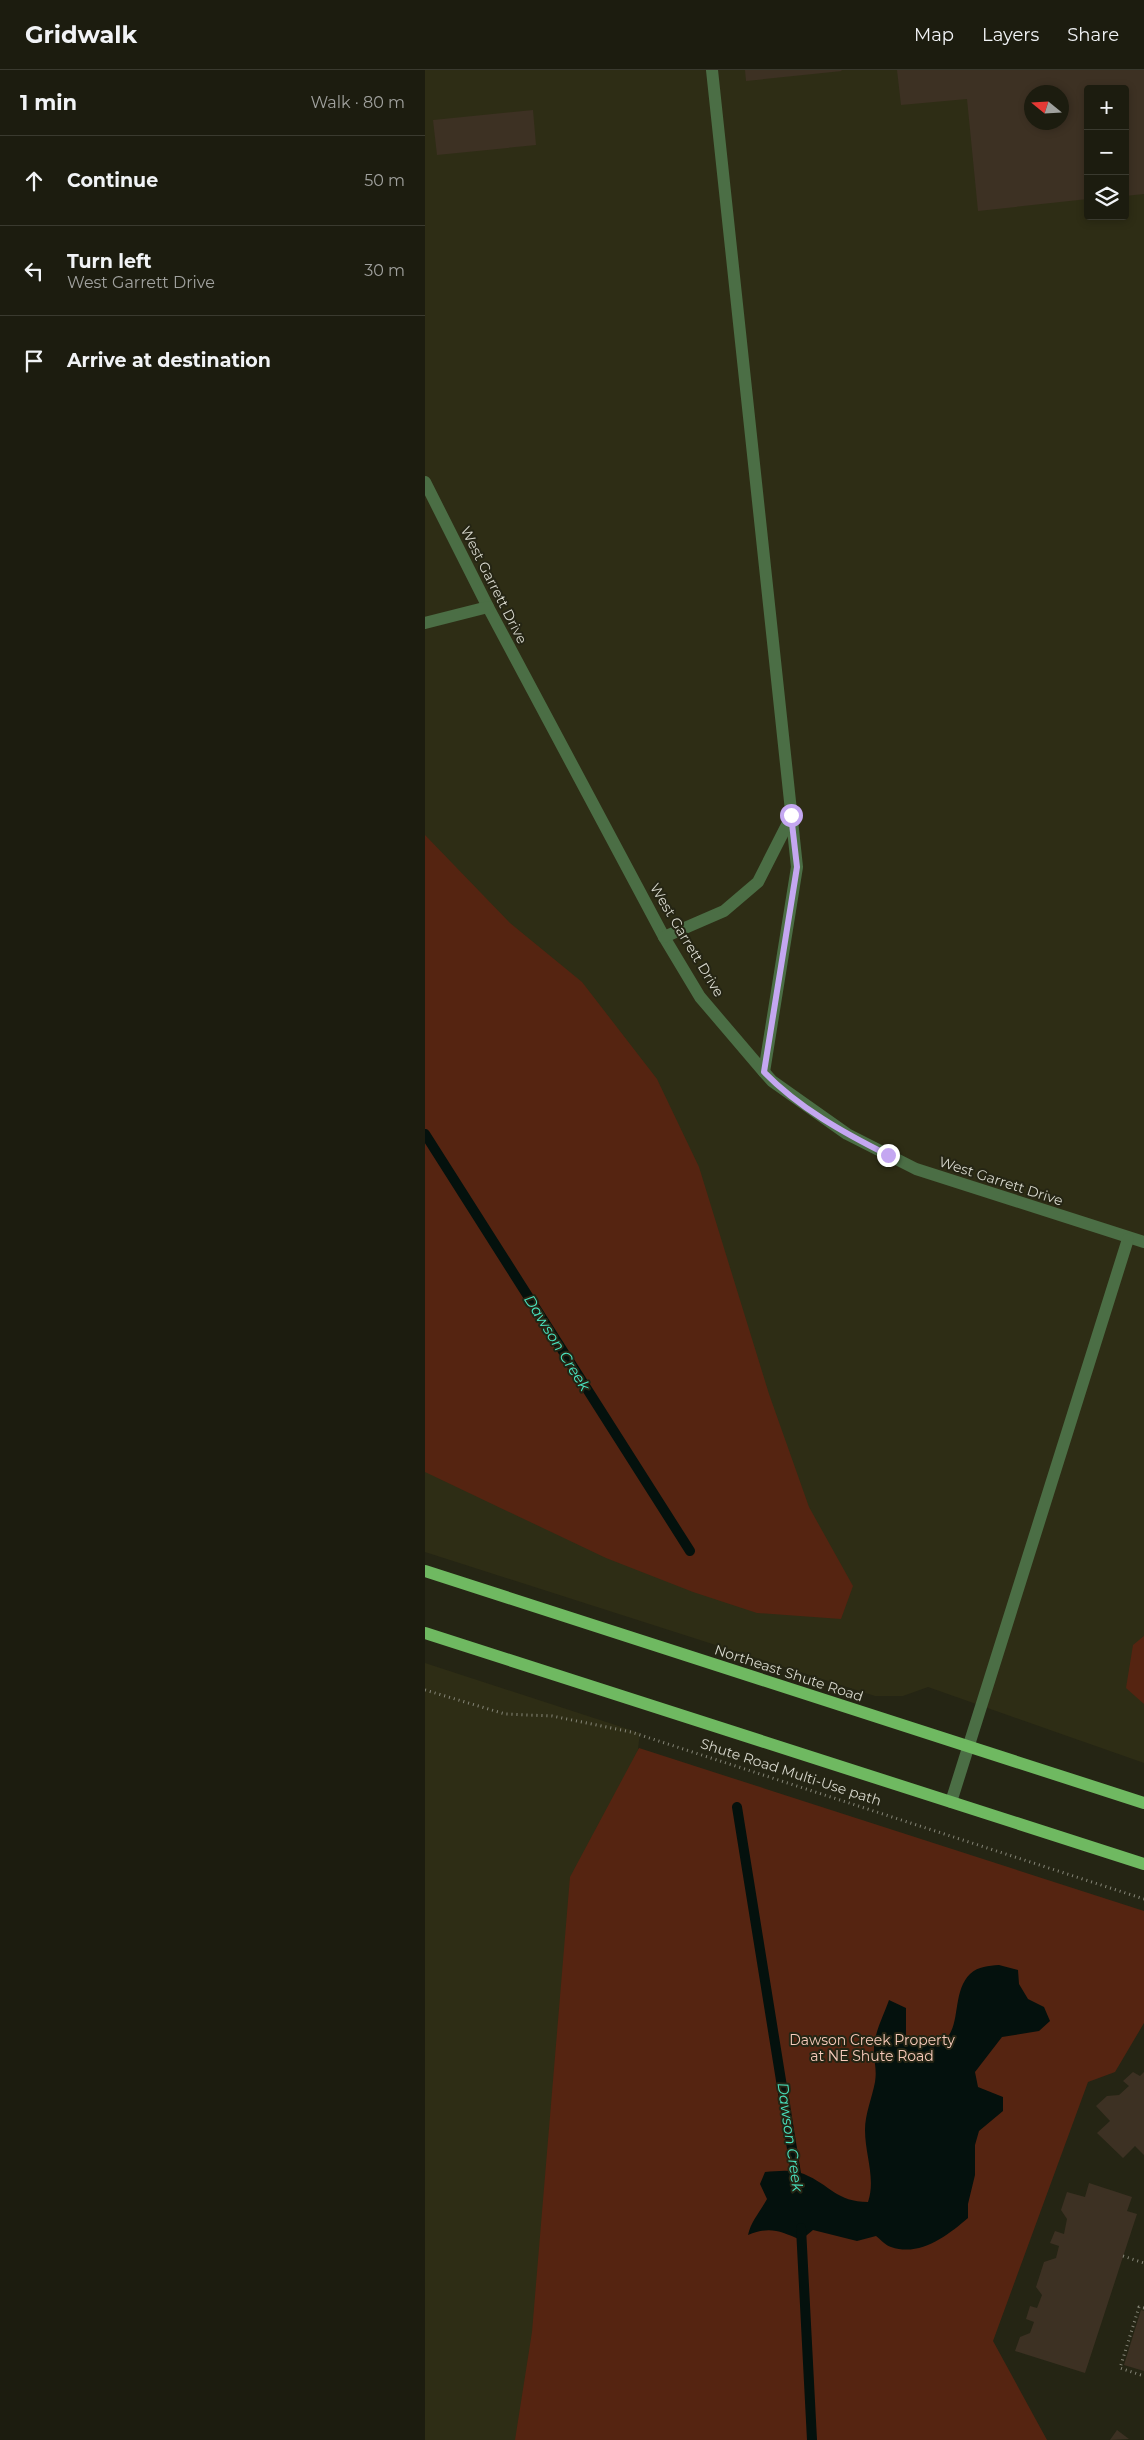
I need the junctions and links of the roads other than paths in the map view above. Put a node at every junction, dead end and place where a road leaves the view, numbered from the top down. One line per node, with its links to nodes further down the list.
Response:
1 (712, 70): 5 (street)
2 (425, 482): 3 (street, West Garrett Drive)
3 (488, 606): 4 (street); 6 (street, West Garrett Drive)
4 (425, 623)
5 (791, 815): 6 (street); 7 (street)
6 (664, 936): 7 (street, West Garrett Drive)
7 (764, 1072): 8 (street, West Garrett Drive)
8 (1127, 1239): 9 (street, West Garrett Drive); 12 (street)
9 (1144, 1242)
10 (425, 1571): 12 (main road, Northeast Shute Road)
11 (425, 1633): 13 (main road)
12 (969, 1747): 13 (street); 14 (main road, Northeast Shute Road)
13 (951, 1802): 15 (main road)
14 (1144, 1803)
15 (1144, 1864)

